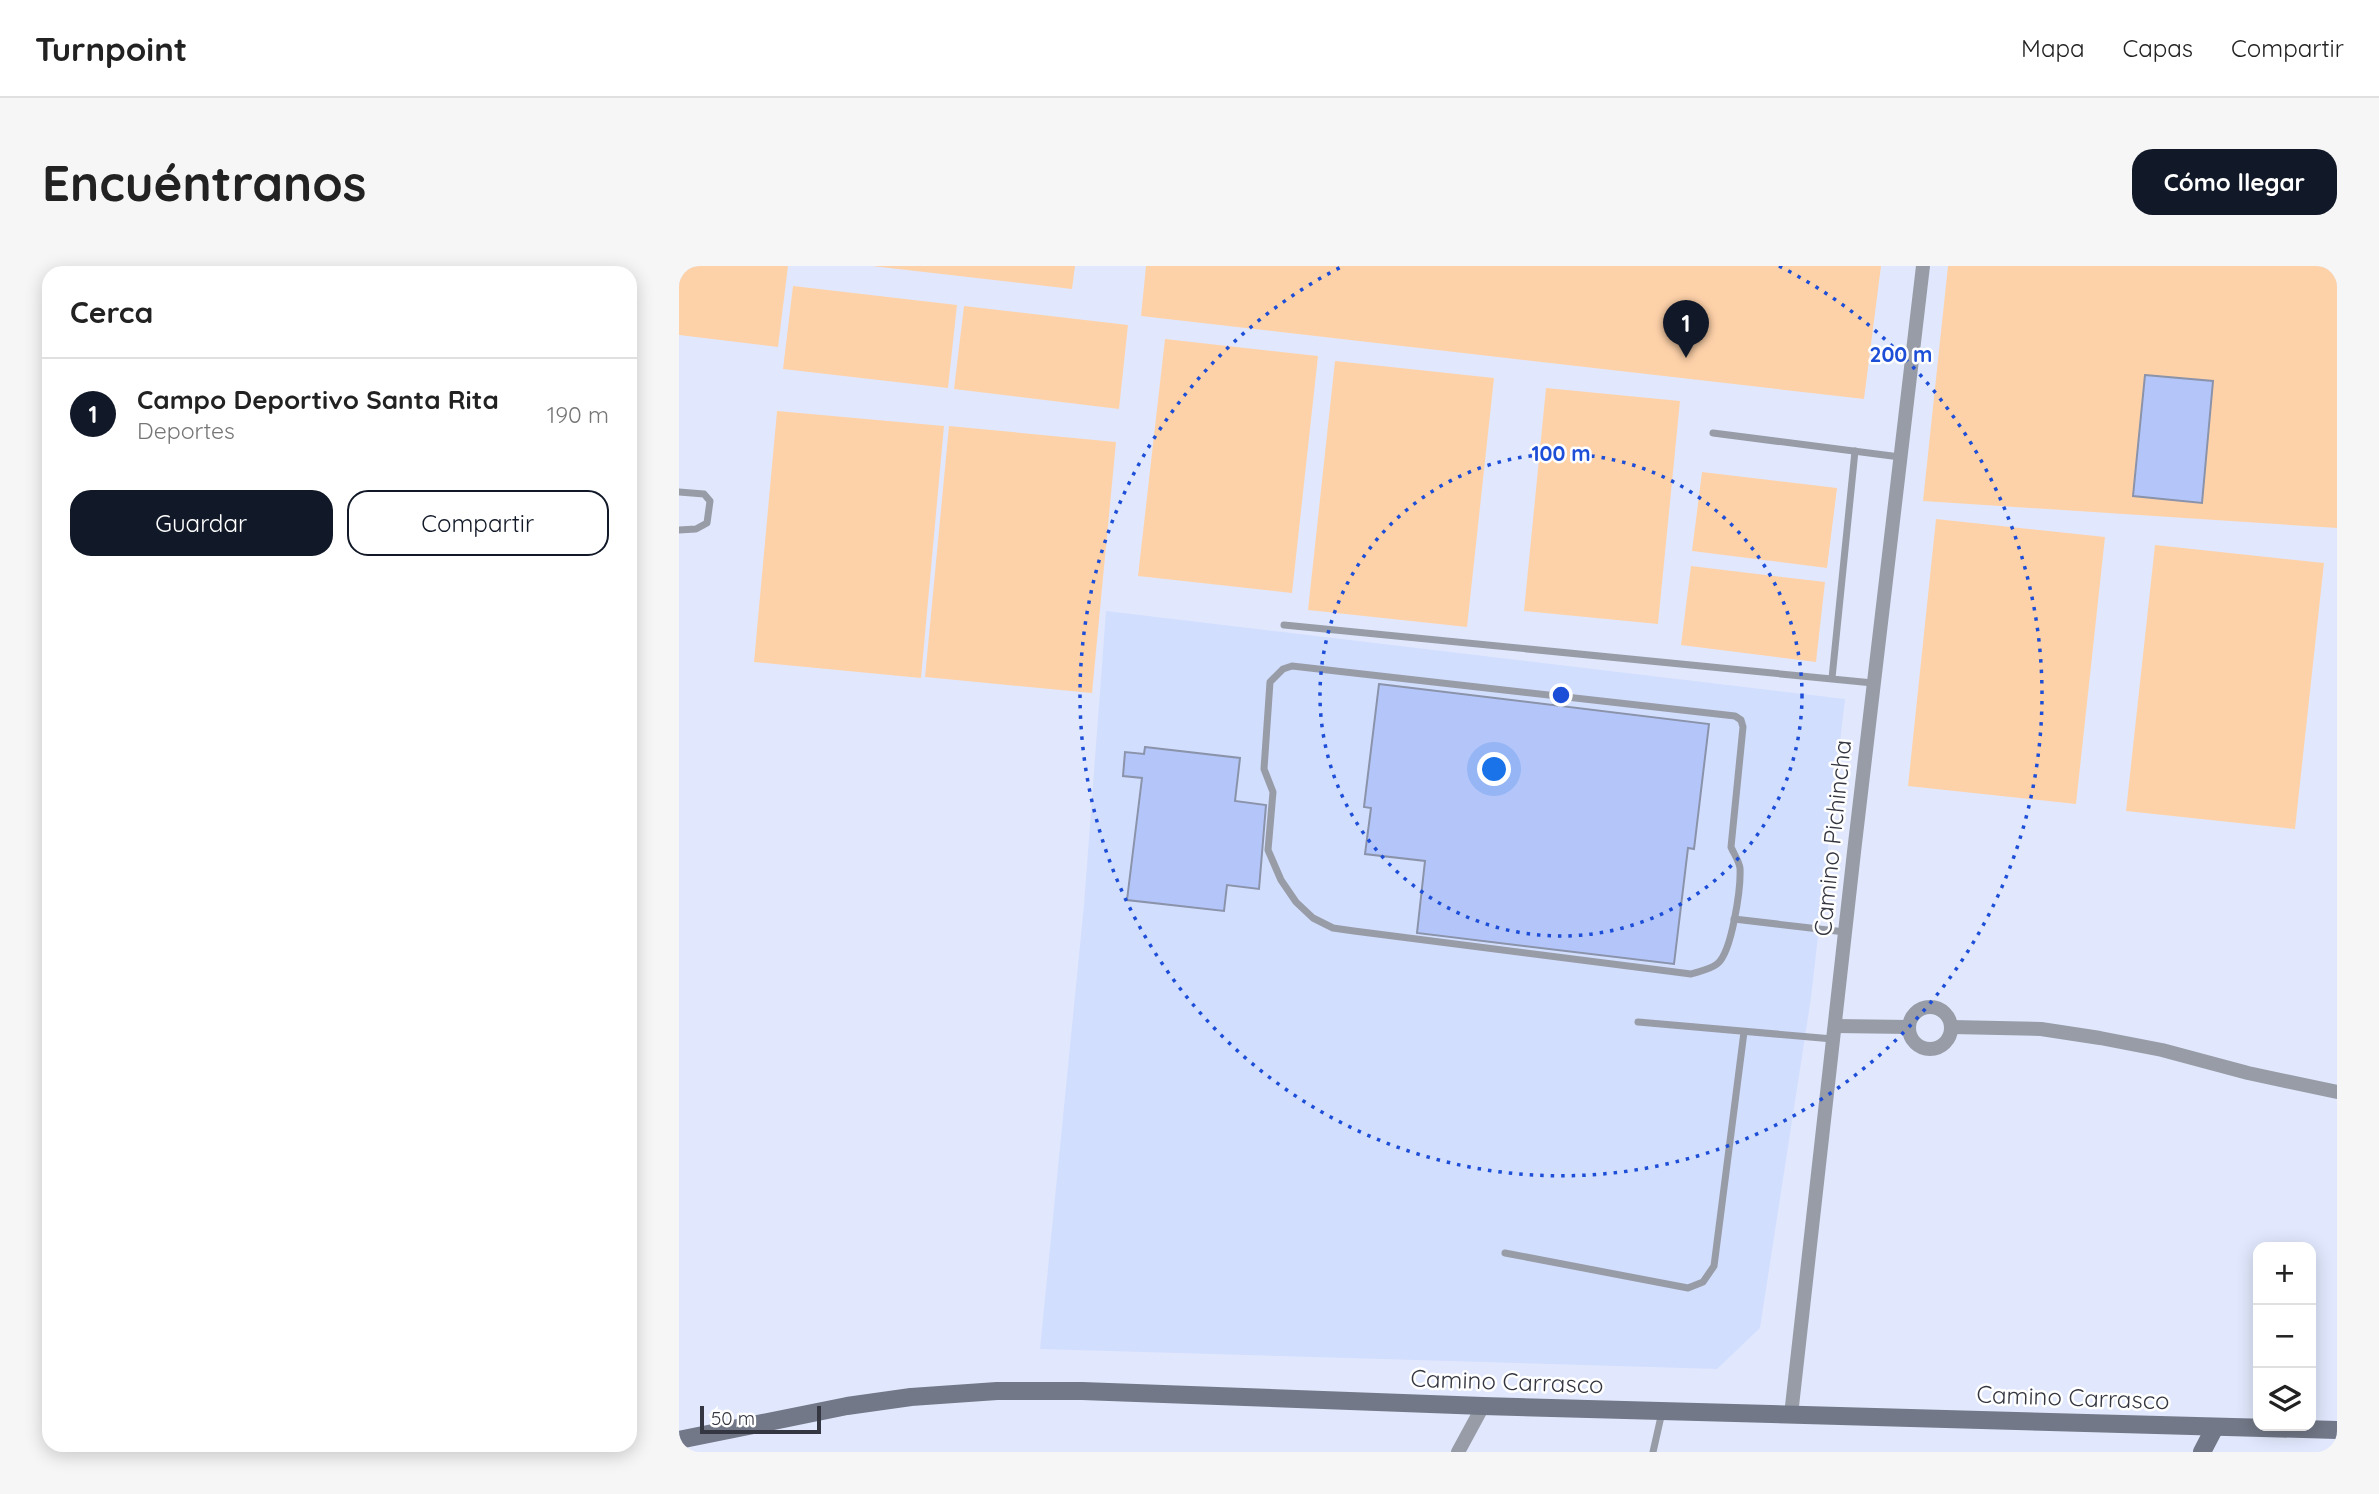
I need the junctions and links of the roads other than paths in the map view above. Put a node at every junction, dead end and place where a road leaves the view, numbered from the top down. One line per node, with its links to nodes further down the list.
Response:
1 (1923, 266): 4 (street, Camino Pichincha)
2 (1713, 433): 3 (lane)
3 (1855, 451): 4 (lane); 8 (lane)
4 (1901, 457): 9 (street, Camino Pichincha)
5 (679, 492): 6 (lane)
6 (679, 530)
7 (1284, 625): 8 (lane)
8 (1832, 678): 9 (lane)
9 (1873, 683): 11 (street, Camino Pichincha)
10 (1734, 919): 10 (lane); 11 (lane)
11 (1845, 932): 16 (street, Camino Pichincha)
12 (1638, 1022): 15 (lane)
13 (1909, 1027): 14 (street); 14 (street); 16 (street)
14 (1952, 1027): 17 (street)
15 (1744, 1032): 16 (lane); 18 (lane)
16 (1834, 1032): 21 (street, Camino Pichincha)
17 (2337, 1092)
18 (1505, 1253)
19 (1483, 1406): 20 (main road, Camino Carrasco); 24 (main road, Camino Carrasco); 25 (street)
20 (1662, 1411): 21 (main road, Camino Carrasco); 26 (lane)
21 (1791, 1415): 22 (main road, Camino Carrasco)
22 (2214, 1427): 23 (main road, Camino Carrasco); 27 (main road)
23 (2337, 1430)
24 (679, 1440)
25 (1458, 1452)
26 (1653, 1452)
27 (2202, 1452)

